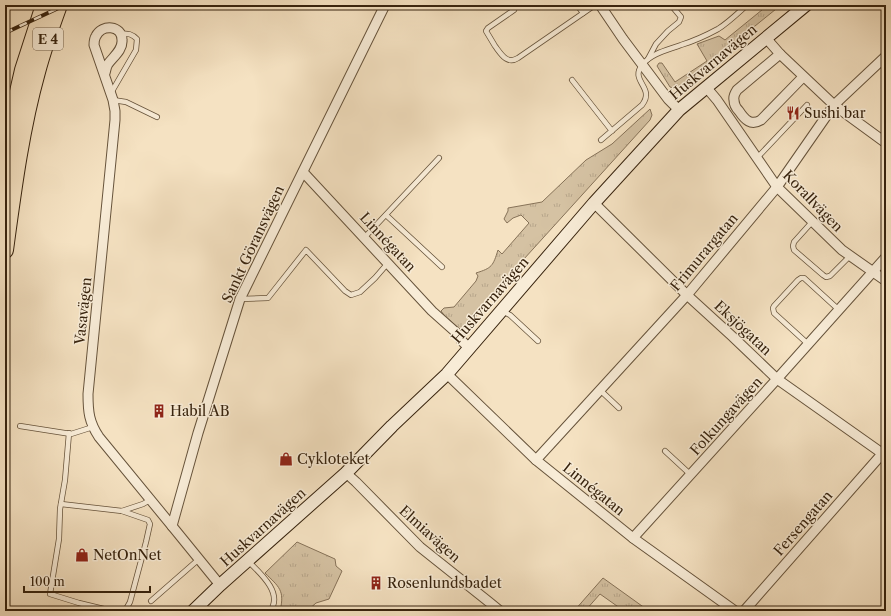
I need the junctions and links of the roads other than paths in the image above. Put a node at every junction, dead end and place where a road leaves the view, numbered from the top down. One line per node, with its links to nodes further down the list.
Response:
1 (44, 5): 29 (highway, E 4)
2 (59, 5): 38 (highway, E 4)
3 (385, 5): 32 (street, Sankt Göransvägen)
4 (577, 5): 11 (lane)
5 (595, 5): 11 (lane)
6 (600, 5): 16 (street)
7 (671, 5): 16 (lane)
8 (747, 5): 16 (lane)
9 (806, 5): 13 (street, Huskvarnavägen)
10 (514, 10): 11 (lane)
11 (583, 13)
12 (121, 34): 17 (street); 17 (street, Vasavägen); 21 (lane)
13 (766, 38): 14 (street); 20 (street, Huskvarnavägen)
14 (780, 54): 18 (street); 18 (street)
15 (886, 56): 23 (street, Frimurargatan)
16 (645, 61): 24 (street); 26 (lane)
17 (105, 73): 21 (street, Vasavägen)
18 (803, 77): 23 (street)
19 (572, 80): 26 (lane)
20 (706, 87): 24 (street, Huskvarnavägen); 31 (street, Korallvägen)
21 (112, 96): 25 (lane); 57 (street, Vasavägen)
22 (807, 105): 31 (lane)
23 (834, 105): 28 (street); 33 (street, Frimurargatan)
24 (679, 110): 34 (street, Huskvarnavägen)
25 (158, 117)
26 (612, 131): 27 (lane)
27 (601, 140)
28 (886, 143)
29 (5, 156)
30 (439, 158): 35 (lane)
31 (757, 158): 33 (street, Korallvägen)
32 (303, 172): 37 (street, Linnégatan); 46 (street, Sankt Göransvägen)
33 (777, 187): 36 (street, Korallvägen); 45 (street, Frimurargatan)
34 (594, 203): 45 (street, Eksjögatan); 47 (street, Huskvarnavägen)
35 (386, 215): 37 (lane); 42 (lane)
36 (812, 222): 39 (street, Korallvägen); 39 (lane)
37 (364, 238): 41 (street, Linnégatan)
38 (5, 250)
39 (850, 256): 43 (street, Korallvägen)
40 (886, 257): 43 (street, Folkungavägen)
41 (388, 264): 46 (lane); 51 (street, Linnégatan)
42 (442, 267)
43 (873, 272): 44 (street, Korallvägen); 48 (street, Folkungavägen)
44 (886, 281)
45 (687, 295): 53 (street, Eksjögatan); 54 (street, Frimurargatan)
46 (240, 299): 67 (street, Sankt Göransvägen)
47 (501, 310): 49 (lane); 51 (street, Huskvarnavägen)
48 (840, 310): 50 (street, Folkungavägen); 50 (lane)
49 (538, 341)
50 (808, 344): 53 (street, Folkungavägen)
51 (469, 348): 52 (street, Huskvarnavägen)
52 (447, 374): 61 (street, Linnégatan); 62 (street, Huskvarnavägen)
53 (777, 380): 60 (street, Eksjögatan); 63 (street, Folkungavägen)
54 (600, 390): 55 (lane); 61 (street, Frimurargatan)
55 (619, 408)
56 (20, 426): 58 (lane)
57 (93, 427): 58 (lane); 64 (street, Vasavägen)
58 (69, 433): 65 (lane)
59 (665, 451): 63 (lane)
60 (884, 455): 79 (street, Fersengatan)
61 (536, 460): 68 (street, Linnégatan)
62 (346, 473): 70 (street, Huskvarnavägen); 77 (street, Elmiavägen)
63 (691, 475): 68 (street, Folkungavägen)
64 (150, 500): 66 (lane); 67 (street, Vasavägen)
65 (61, 504): 66 (lane); 73 (lane)
66 (122, 512): 74 (lane)
67 (172, 526): 69 (street)
68 (633, 538): 78 (street, Linnégatan)
69 (199, 559): 71 (street); 72 (lane)
70 (248, 561): 71 (street, Huskvarnavägen); 76 (lane)
71 (220, 585): 75 (street, Huskvarnavägen)
72 (151, 601)
73 (112, 611)
74 (122, 611)
75 (193, 611)
76 (270, 611)
77 (500, 611)
78 (735, 611)
79 (744, 611)

